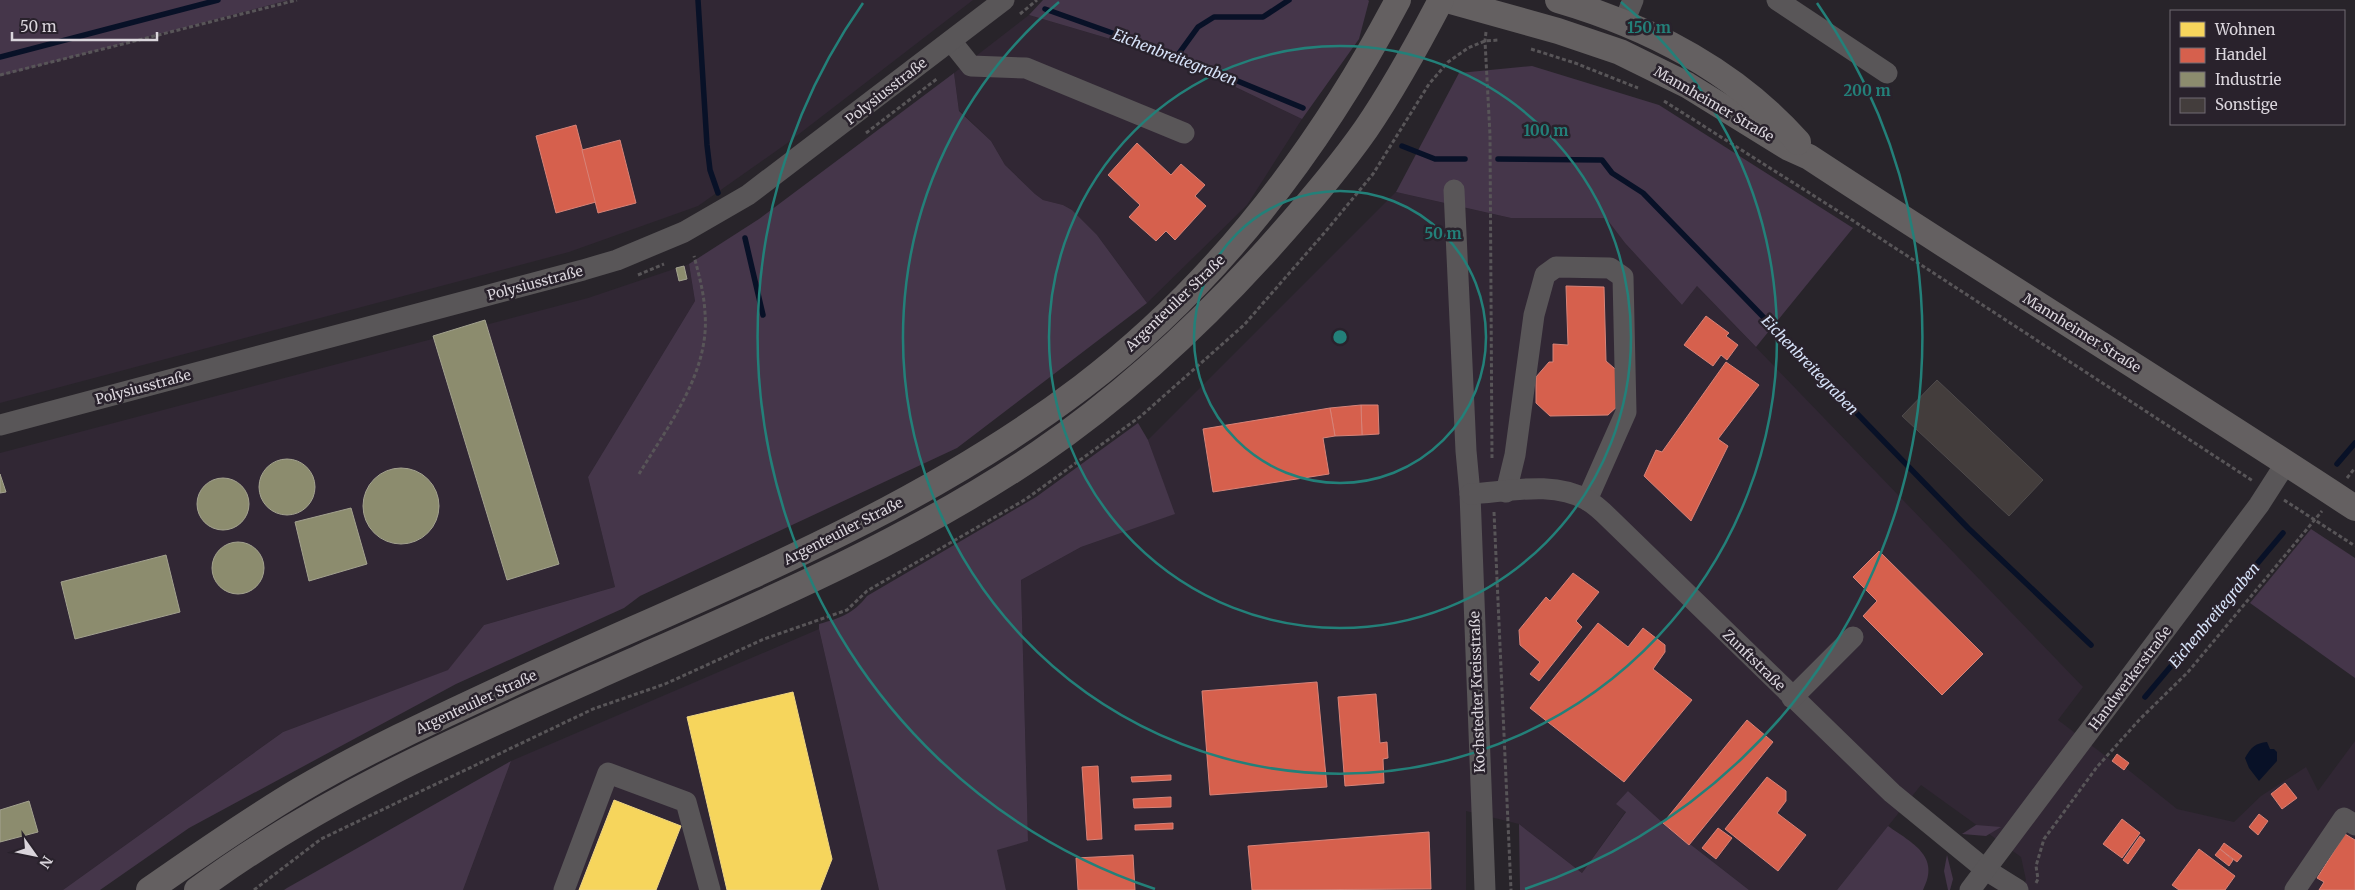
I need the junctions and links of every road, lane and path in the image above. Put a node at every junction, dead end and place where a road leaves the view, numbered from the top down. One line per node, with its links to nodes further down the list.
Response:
1 (297, 0): 13 (path)
2 (1004, 0): 9 (street, Polysiusstraße)
3 (1398, 0): 34 (main road, Argenteuiler Straße)
4 (1441, 0): 35 (main road, Argenteuiler Straße)
5 (1447, 0): 17 (main road, Mannheimer Straße)
6 (1558, 0): 8 (main road, Mannheimer Straße)
7 (1776, 0): 12 (street)
8 (1629, 11): 17 (main road, Mannheimer Straße)
9 (951, 40): 16 (street); 20 (street, Polysiusstraße)
10 (1507, 42): 24 (path)
11 (1524, 47): 14 (path)
12 (1887, 73)
13 (0, 75)
14 (1639, 89)
15 (1657, 96): 23 (path)
16 (1184, 133)
17 (1810, 157): 21 (main road, Mannheimer Straße)
18 (1454, 190): 25 (street, Kochstedter Kreisstraße)
19 (694, 256): 22 (path)
20 (0, 425)
21 (2286, 463): 23 (street, Handwerkerstraße); 27 (main road, Mannheimer Straße)
22 (639, 474)
23 (2269, 491): 28 (path); 33 (street, Handwerkerstraße)
24 (1499, 492): 25 (street, Zunftstraße); 26 (street, Zunftstraße); 26 (street); 39 (path)
25 (1470, 494): 38 (street, Kochstedter Kreisstraße)
26 (1587, 500): 31 (street, Zunftstraße)
27 (2355, 508)
28 (2316, 520): 29 (path); 42 (path)
29 (2355, 546)
30 (1853, 637): 31 (street)
31 (1792, 698): 33 (street, Zunftstraße)
32 (2355, 825): 43 (street)
33 (1986, 870): 40 (street, Handwerkerstraße); 41 (street, Zunftstraße)
34 (149, 890)
35 (198, 890)
36 (564, 890): 37 (street)
37 (710, 890)
38 (1485, 890)
39 (1511, 890)
40 (1970, 890)
41 (2018, 890)
42 (2032, 890)
43 (2295, 890)

